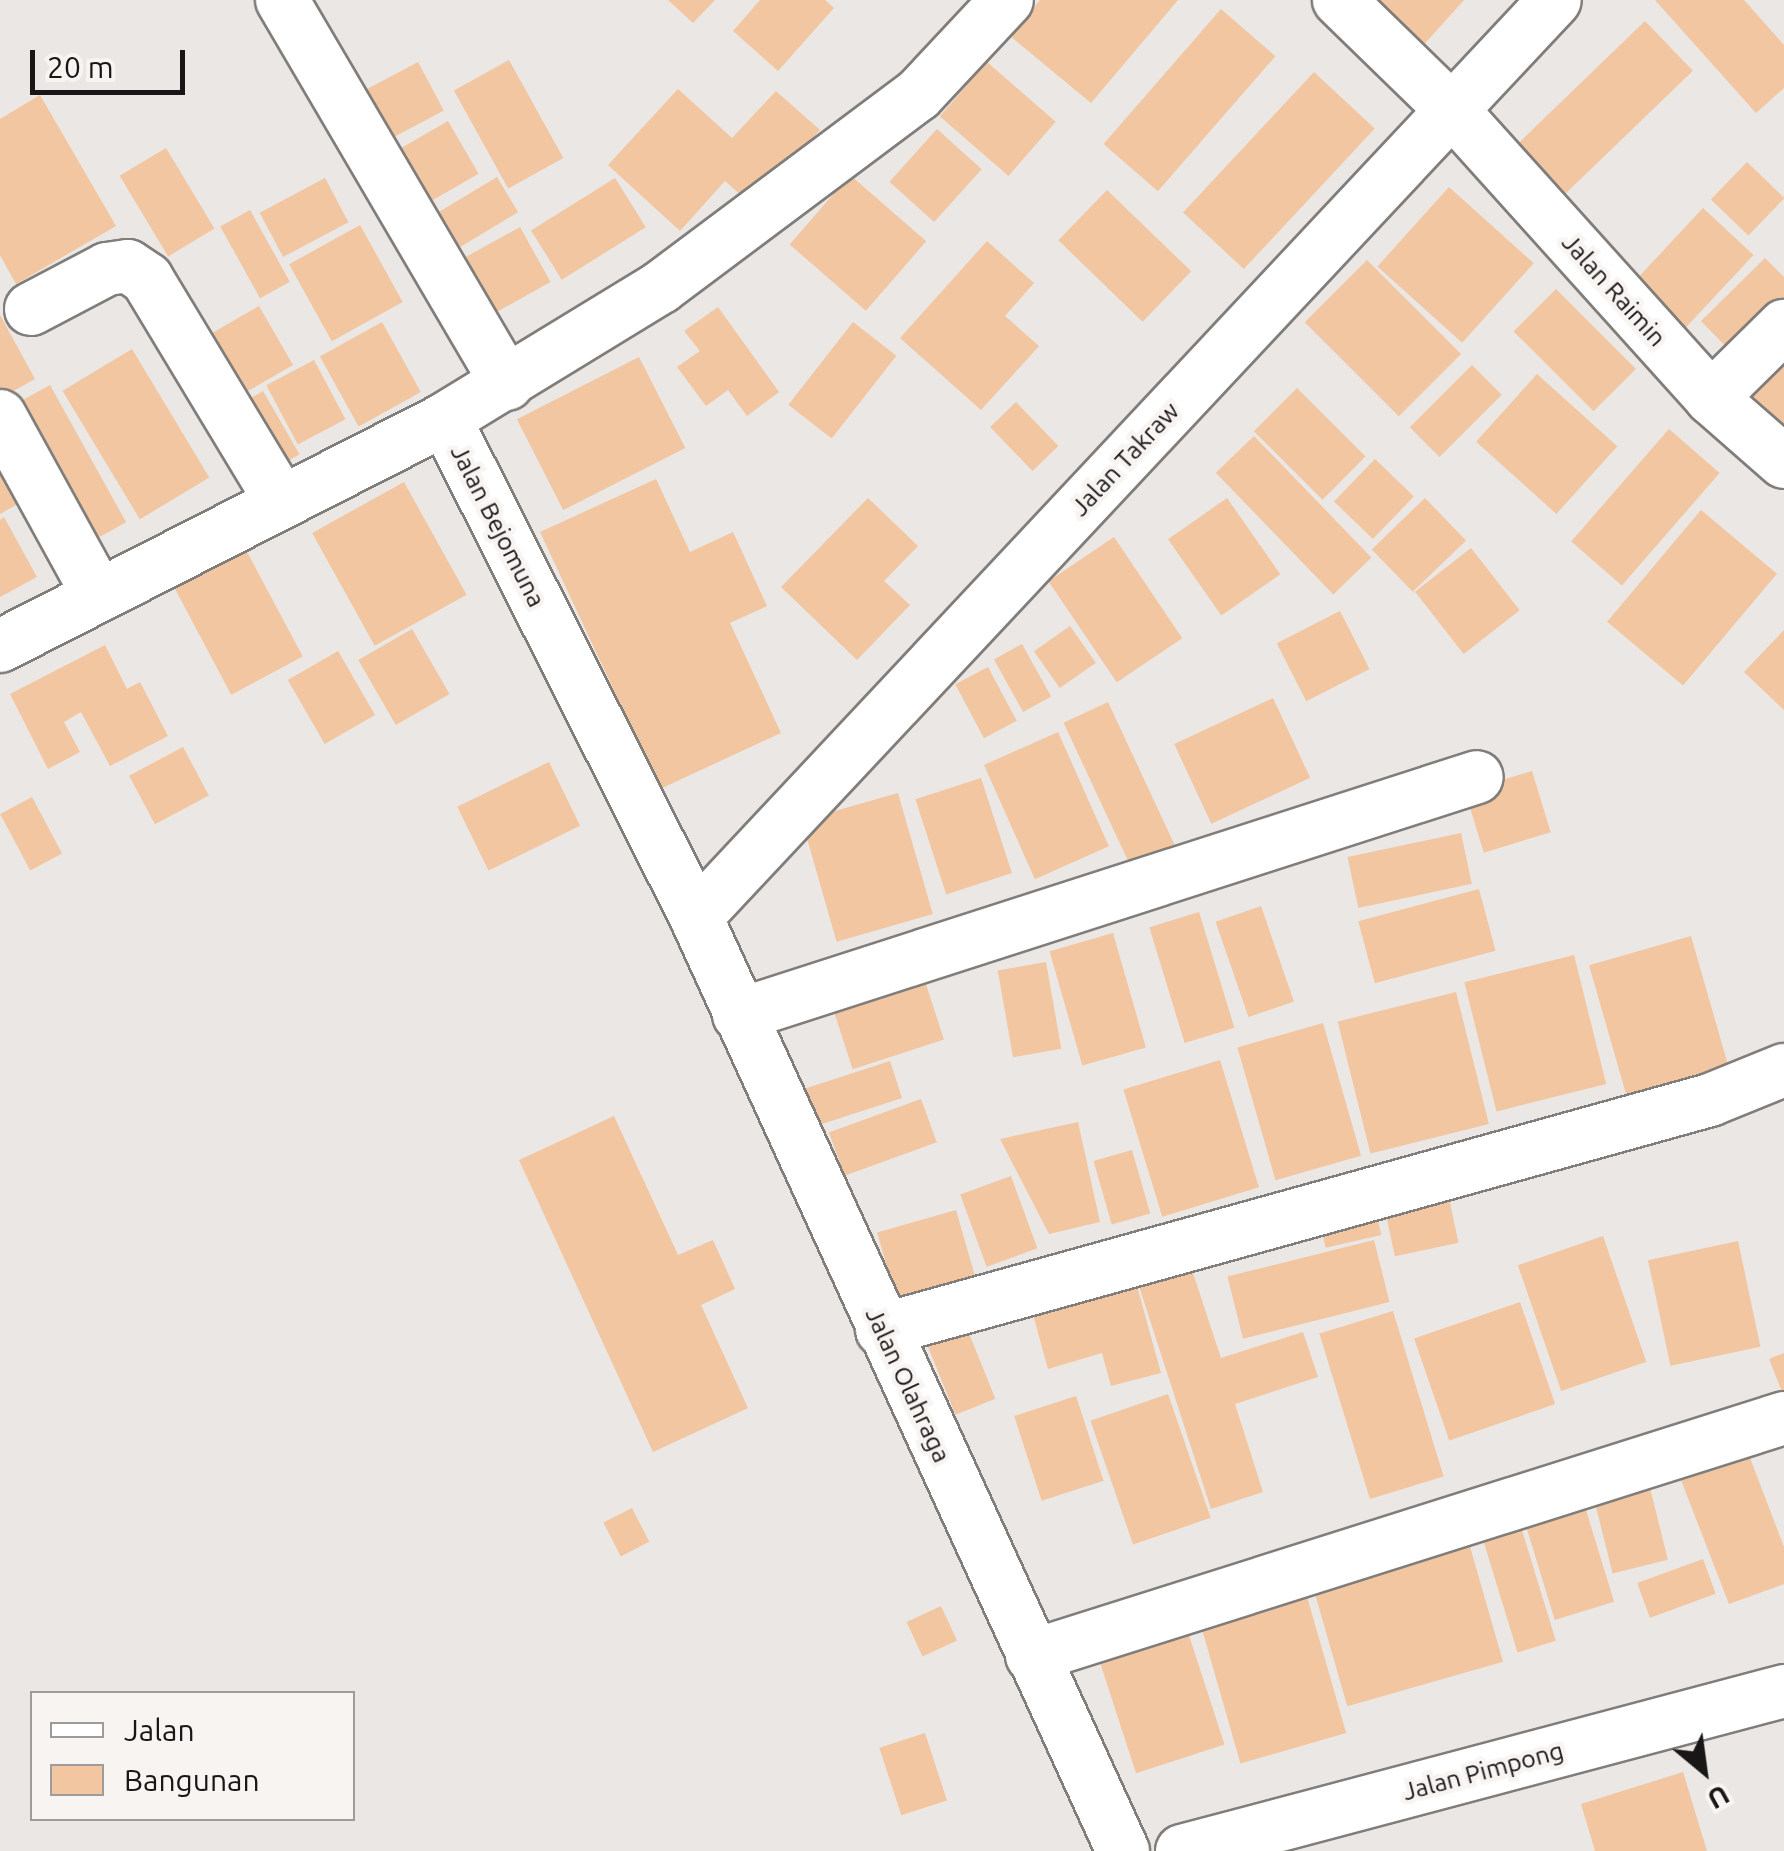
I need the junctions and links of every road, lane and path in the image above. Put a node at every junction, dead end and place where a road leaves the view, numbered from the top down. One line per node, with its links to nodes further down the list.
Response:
1 (282, 0): 8 (street)
2 (1007, 0): 8 (street)
3 (1339, 0): 5 (street, Jalan Raimin)
4 (1555, 0): 5 (street, Jalan Takraw)
5 (1452, 110): 9 (street, Jalan Raimin); 17 (street, Jalan Takraw)
6 (31, 308): 13 (street)
7 (1784, 326): 9 (street)
8 (508, 384): 11 (street)
9 (1712, 398): 12 (street, Jalan Raimin)
10 (0, 416): 14 (street)
11 (444, 419): 13 (street, Jalan Bejomuna); 17 (street, Jalan Bejomuna)
12 (1784, 462)
13 (281, 501): 14 (street, Jalan Bejomuna)
14 (98, 594): 15 (street, Jalan Bejomuna)
15 (0, 646)
16 (1477, 777): 18 (street)
17 (696, 917): 18 (street, Jalan Olahraga)
18 (739, 1014): 20 (street, Jalan Olahraga)
19 (1784, 1070): 20 (street)
20 (882, 1330): 22 (street, Jalan Olahraga)
21 (1784, 1418): 22 (street)
22 (1032, 1656): 24 (street, Jalan Olahraga)
23 (1784, 1691): 25 (street, Jalan Pimpong)
24 (1123, 1851)
25 (1182, 1851)

